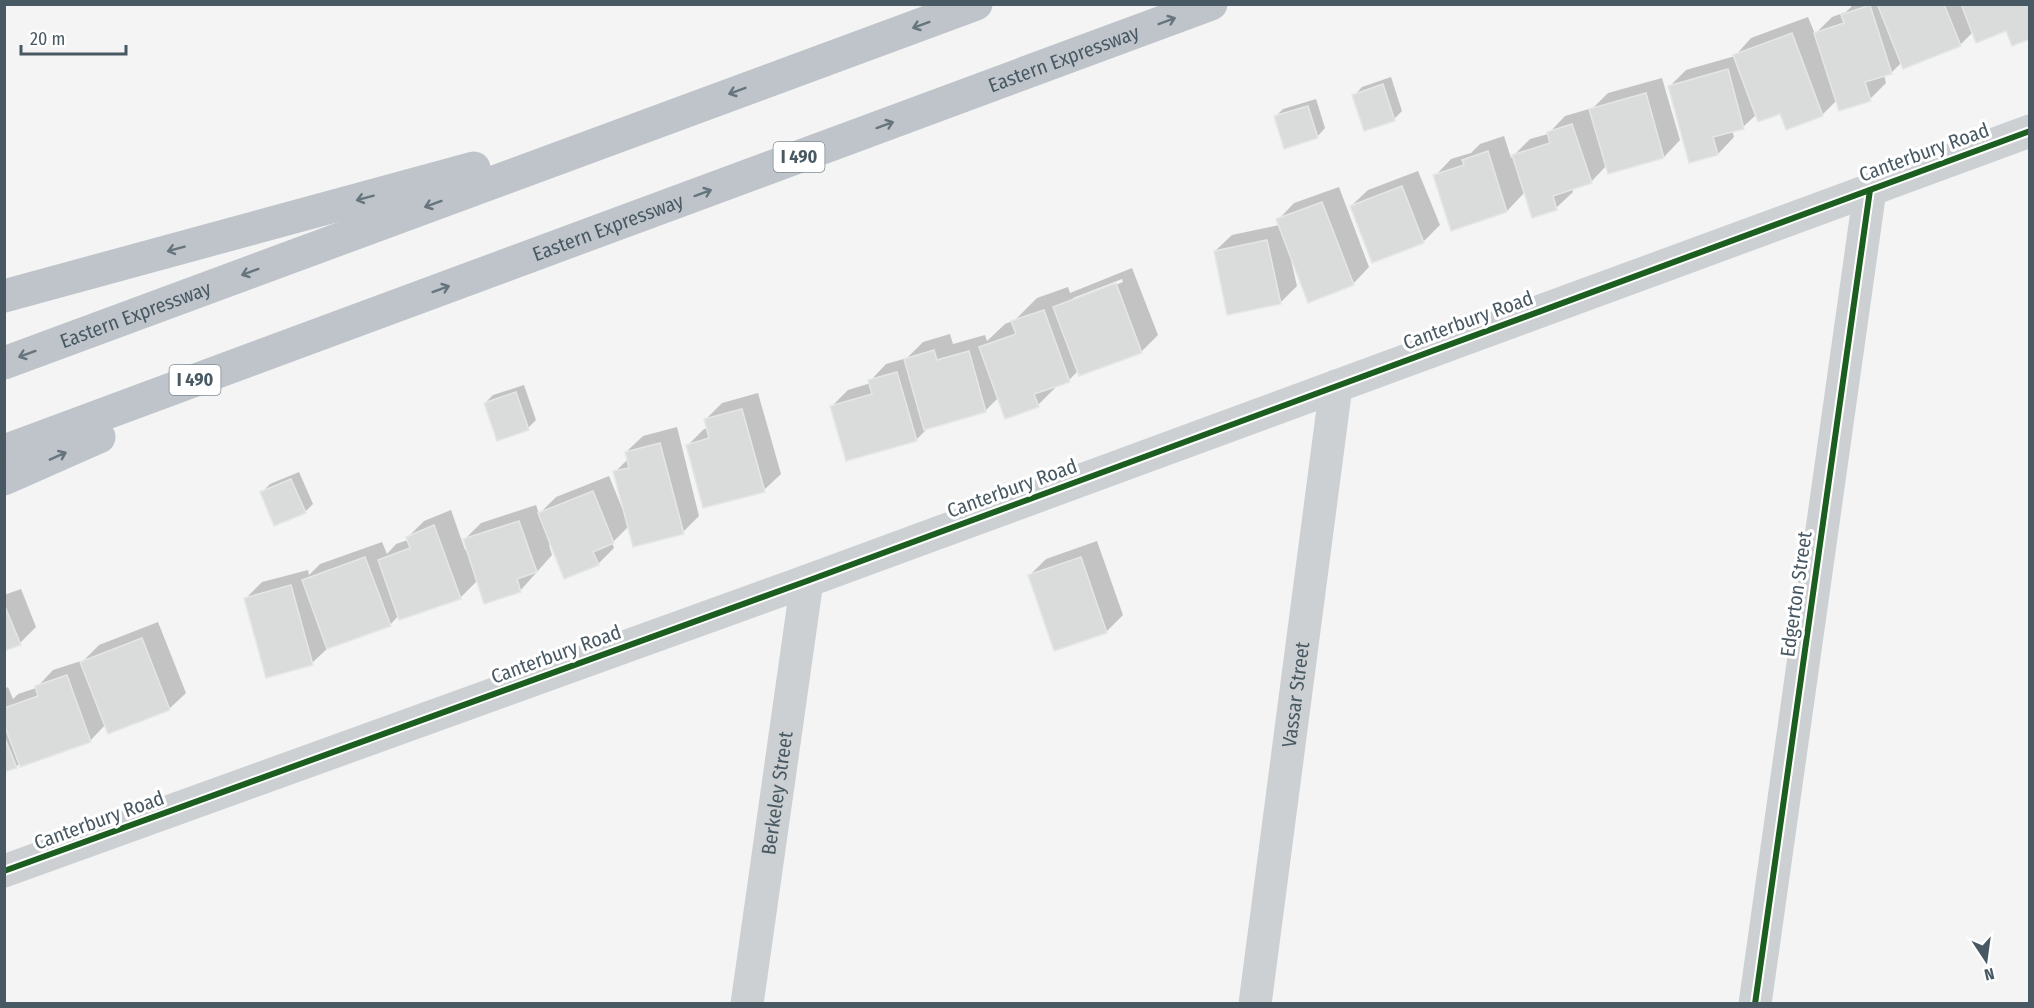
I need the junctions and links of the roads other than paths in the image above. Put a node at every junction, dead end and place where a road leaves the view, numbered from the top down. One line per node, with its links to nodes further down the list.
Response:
1 (976, 4): 3 (highway, Eastern Expressway, one-way to 3)
2 (1211, 4): 7 (highway, Eastern Expressway / I 490, one-way to 2)
3 (684, 111): 6 (highway, one-way to 6); 8 (highway, Eastern Expressway, one-way to 8)
4 (2030, 131): 5 (street, Canterbury Road)
5 (1870, 190): 9 (street, Canterbury Road); 16 (street, Edgerton Street)
6 (4, 296)
7 (386, 310): 10 (highway, Eastern Expressway / I 490); 11 (highway, one-way to 7)
8 (4, 363)
9 (1336, 386): 12 (street, Canterbury Road); 15 (street, Vassar Street)
10 (4, 451)
11 (4, 479)
12 (807, 581): 13 (street, Canterbury Road); 14 (street, Berkeley Street)
13 (4, 871)
14 (747, 1004)
15 (1255, 1004)
16 (1755, 1004)

